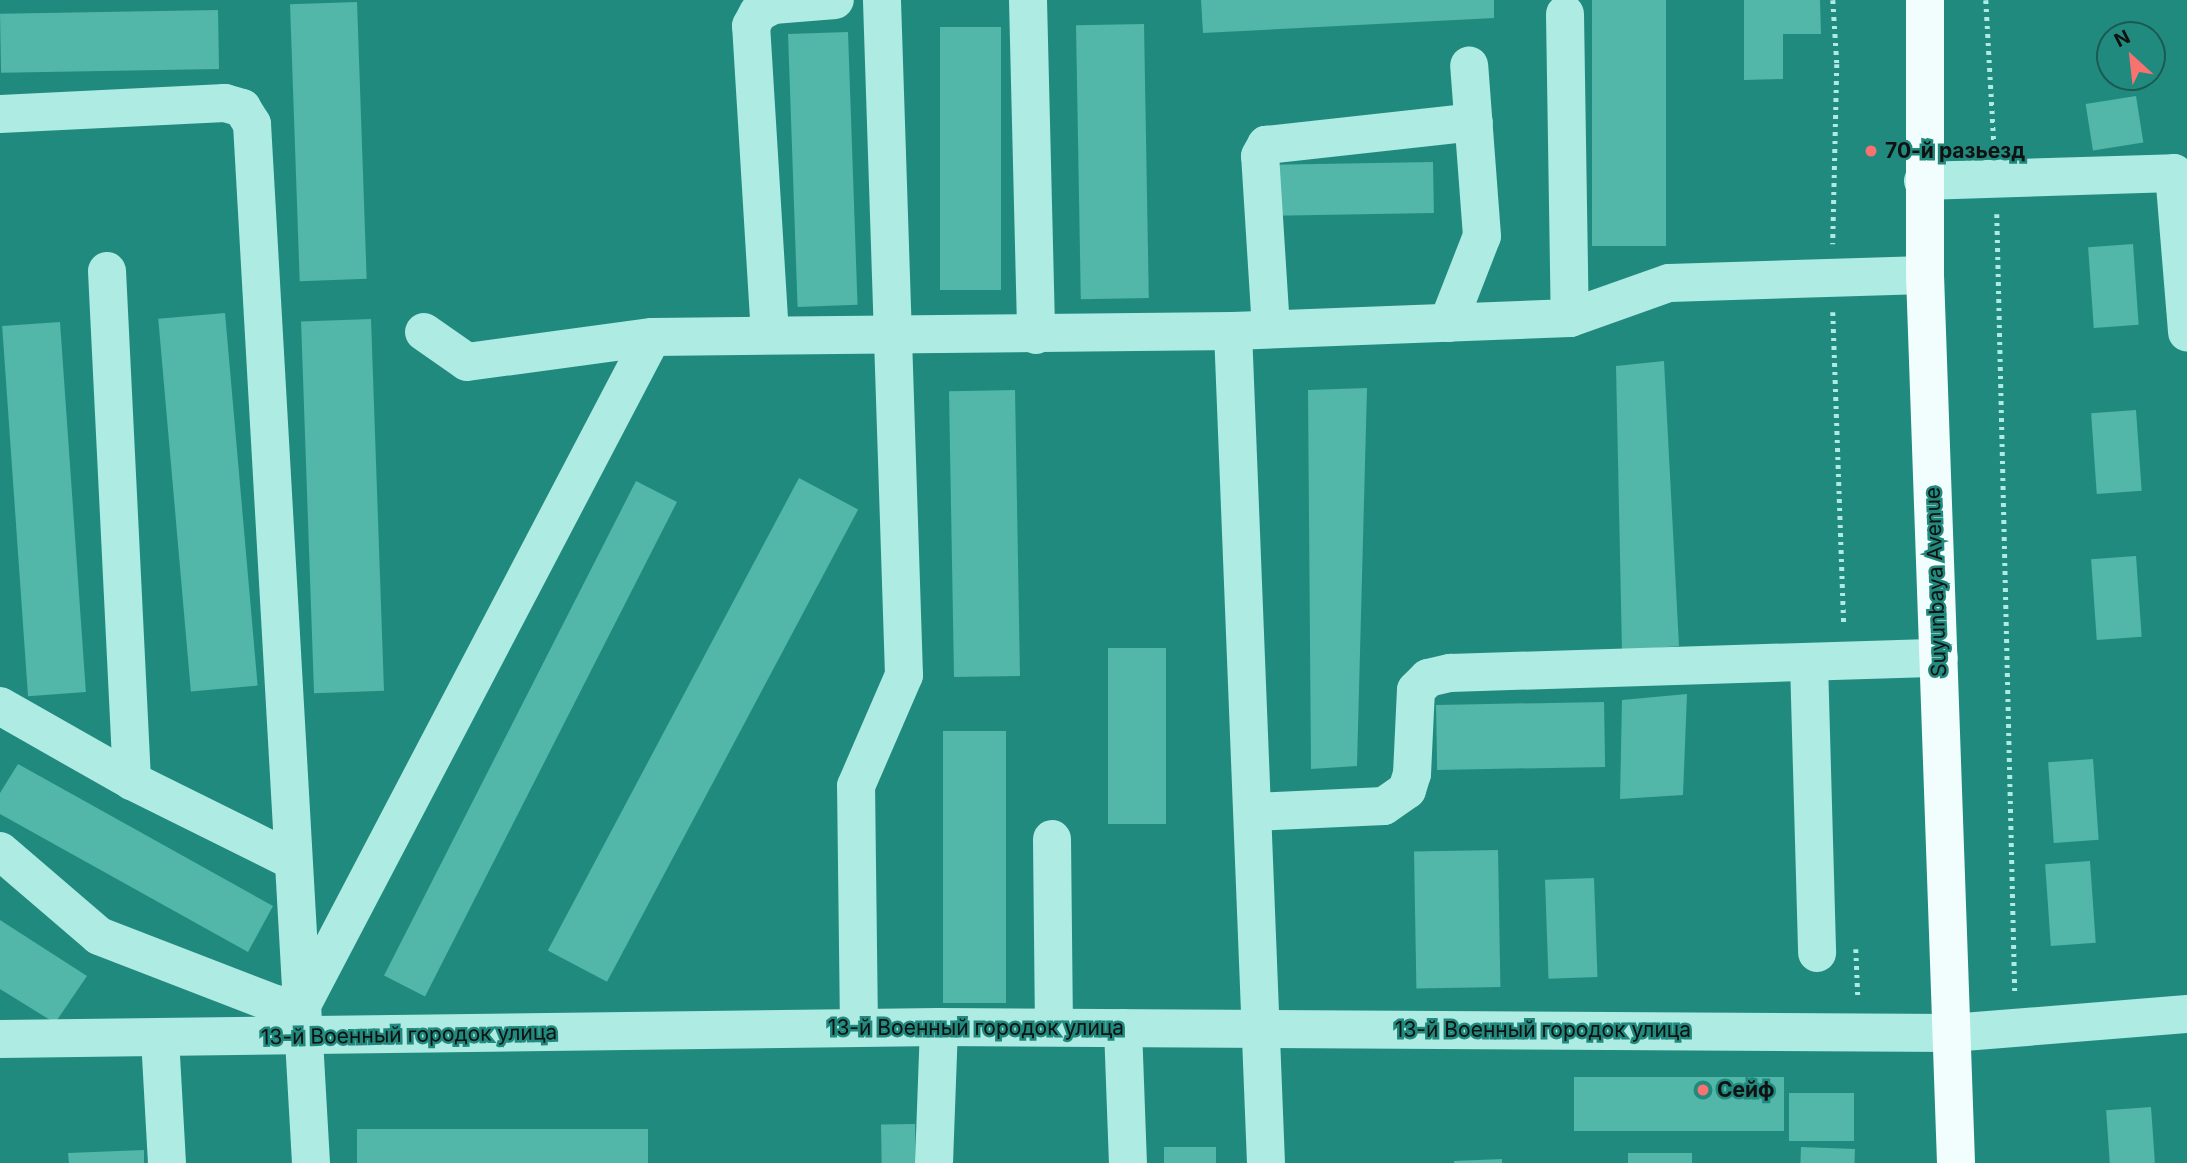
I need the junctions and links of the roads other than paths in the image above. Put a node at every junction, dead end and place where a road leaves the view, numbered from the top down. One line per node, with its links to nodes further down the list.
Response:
1 (835, 0): 19 (street)
2 (882, 0): 22 (street)
3 (1028, 0): 20 (street)
4 (1925, 0): 10 (main road, Suyunbaya Avenue)
5 (1565, 14): 13 (street)
6 (1469, 65): 8 (street)
7 (0, 114): 30 (street)
8 (1474, 122): 14 (street); 15 (street)
9 (2180, 171): 10 (street); 18 (street)
10 (1923, 181): 12 (main road, Suyunbaya Avenue)
11 (107, 271): 26 (street)
12 (1925, 275): 13 (street); 23 (main road, Suyunbaya Avenue)
13 (1570, 318): 14 (street)
14 (1448, 323): 15 (street)
15 (1271, 329): 16 (street)
16 (1233, 331): 20 (street); 27 (street)
17 (424, 332): 21 (street)
18 (2187, 332)
19 (770, 335): 21 (street); 22 (street)
20 (1036, 335): 22 (street)
21 (652, 337): 33 (street)
22 (891, 337): 37 (street)
23 (1938, 658): 24 (street); 39 (main road, Suyunbaya Avenue)
24 (1827, 661): 27 (street); 31 (street)
25 (0, 706): 26 (street)
26 (132, 781): 30 (street)
27 (1253, 812): 36 (street)
28 (1052, 839): 35 (street)
29 (0, 851): 33 (street)
30 (291, 860): 33 (street)
31 (1817, 953)
32 (2187, 1014): 39 (street, 13-й Военный городок улица)
33 (302, 1022): 37 (street, 13-й Военный городок улица); 40 (street, 13-й Военный городок улица); 43 (street)
34 (939, 1027): 35 (street, 13-й Военный городок улица); 37 (street, 13-й Военный городок улица); 44 (street)
35 (1054, 1027): 38 (street, 13-й Военный городок улица)
36 (1258, 1027): 38 (street, 13-й Военный городок улица); 39 (street, 13-й Военный городок улица); 46 (street)
37 (859, 1028)
38 (1123, 1028): 45 (street)
39 (1951, 1032): 47 (main road, Suyunbaya Avenue)
40 (160, 1038): 41 (street, 13-й Военный городок улица); 42 (street)
41 (0, 1039)
42 (167, 1163)
43 (311, 1163)
44 (934, 1163)
45 (1128, 1163)
46 (1266, 1163)
47 (1956, 1163)

